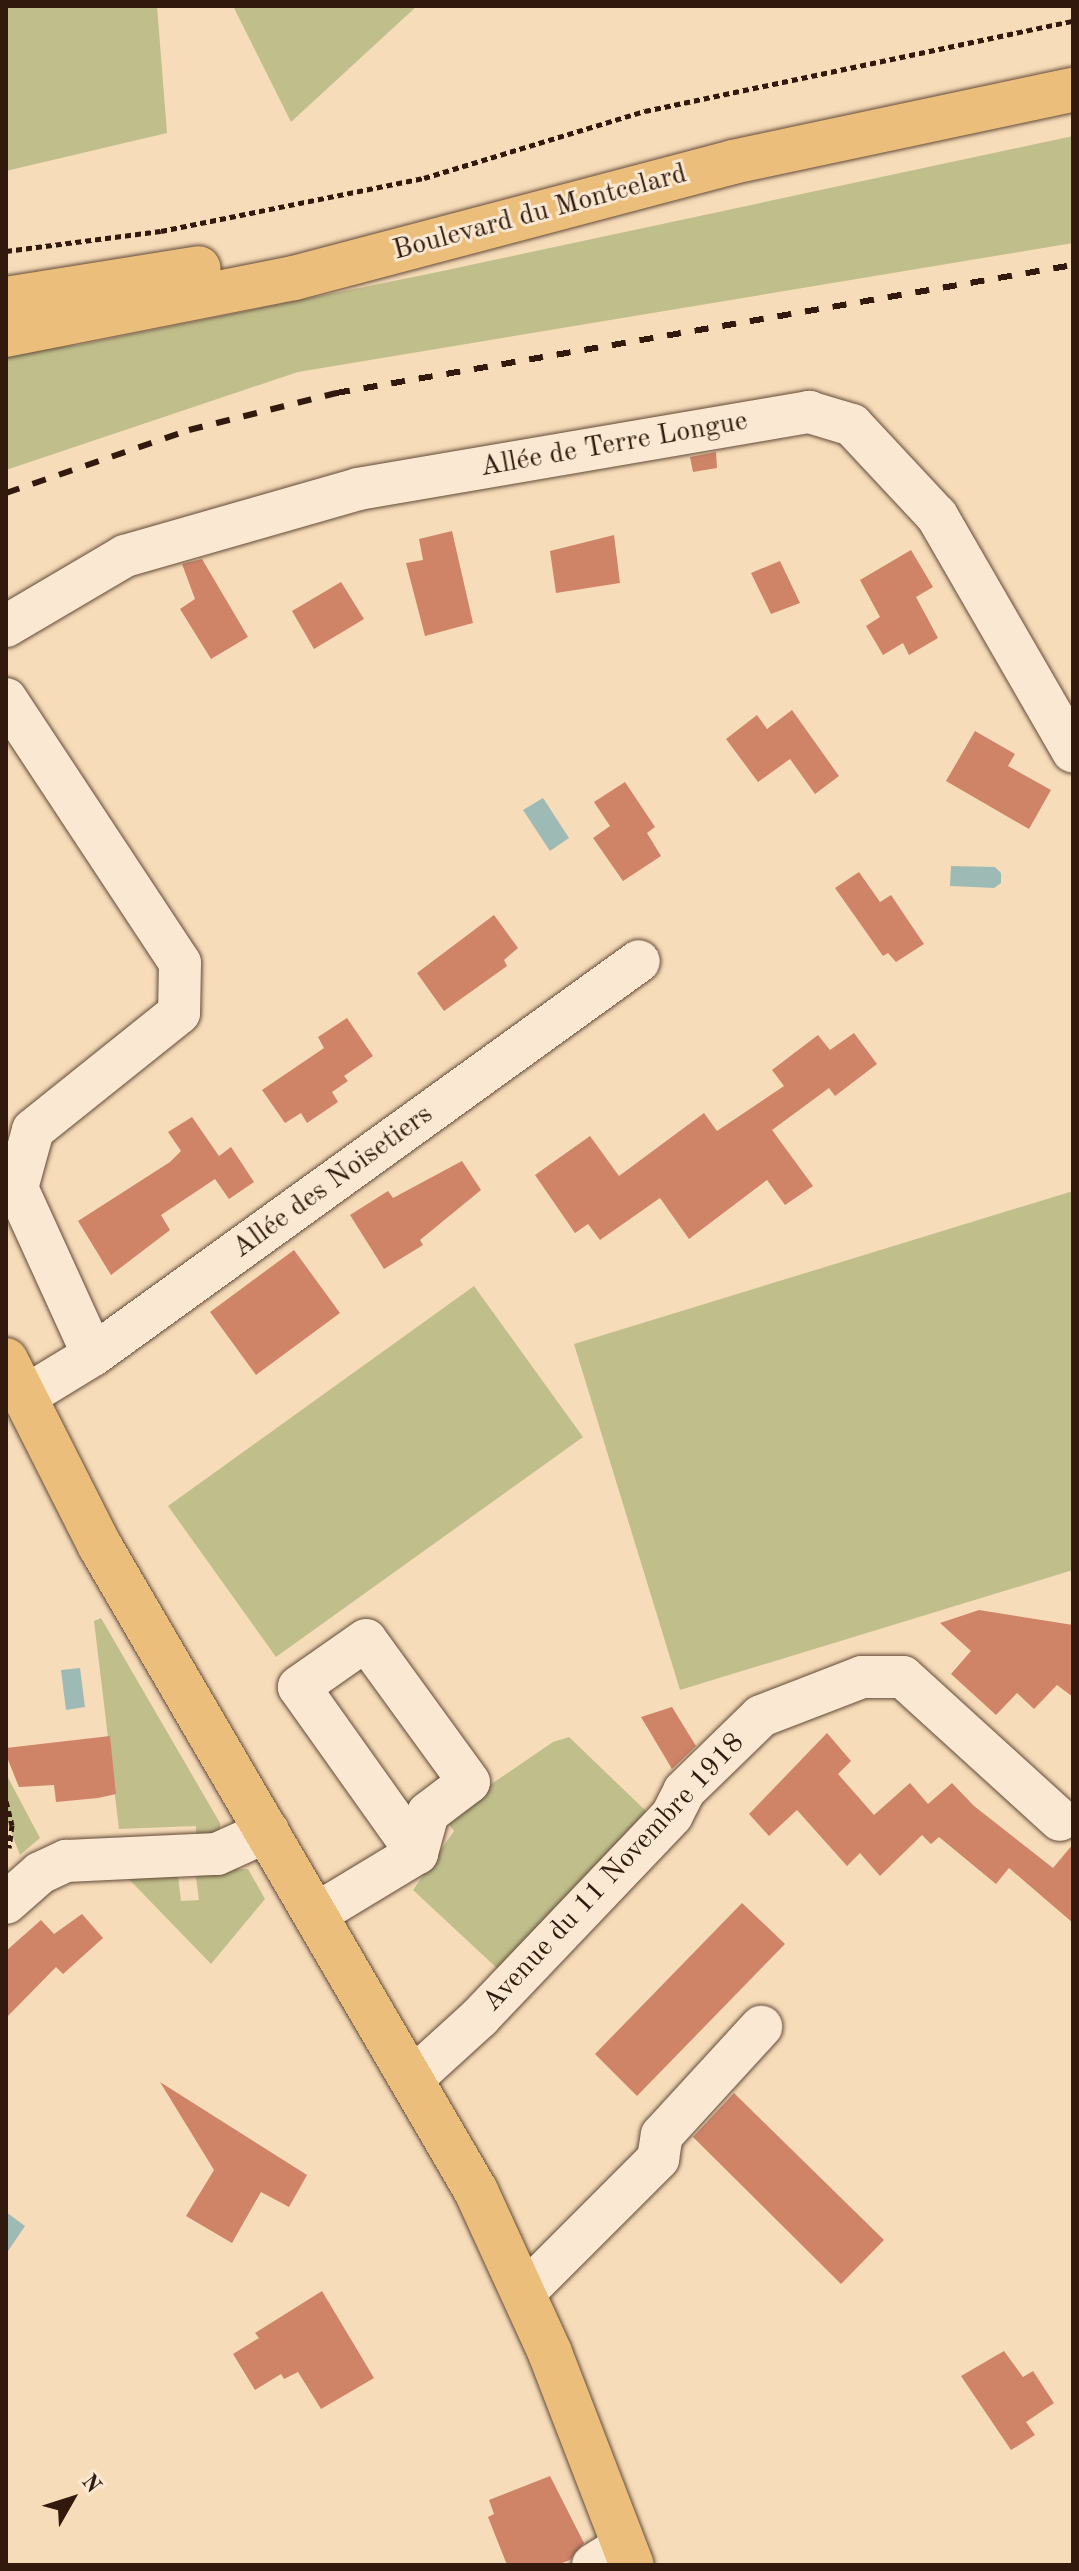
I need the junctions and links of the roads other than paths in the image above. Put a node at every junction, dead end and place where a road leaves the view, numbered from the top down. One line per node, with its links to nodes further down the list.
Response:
1 (1073, 61): 3 (main road, Boulevard du Montcelard)
2 (1073, 90): 4 (main road, Boulevard du Montcelard)
3 (6, 299)
4 (6, 335)
5 (6, 626): 7 (street, Allée de Terre Longue)
6 (6, 699): 9 (street)
7 (1073, 752)
8 (639, 961): 9 (street, Allée des Noisetiers)
9 (93, 1355): 10 (street, Allée des Noisetiers)
10 (15, 1379): 12 (main road)
11 (1060, 1820): 17 (street, Avenue du 11 Novembre 1918)
12 (268, 1831): 14 (street); 15 (main road)
13 (417, 1853): 13 (street); 15 (street)
14 (6, 1903)
15 (316, 1914): 17 (main road)
16 (761, 2027): 18 (street)
17 (412, 2079): 18 (main road)
18 (524, 2293): 19 (main road)
19 (616, 2559)

